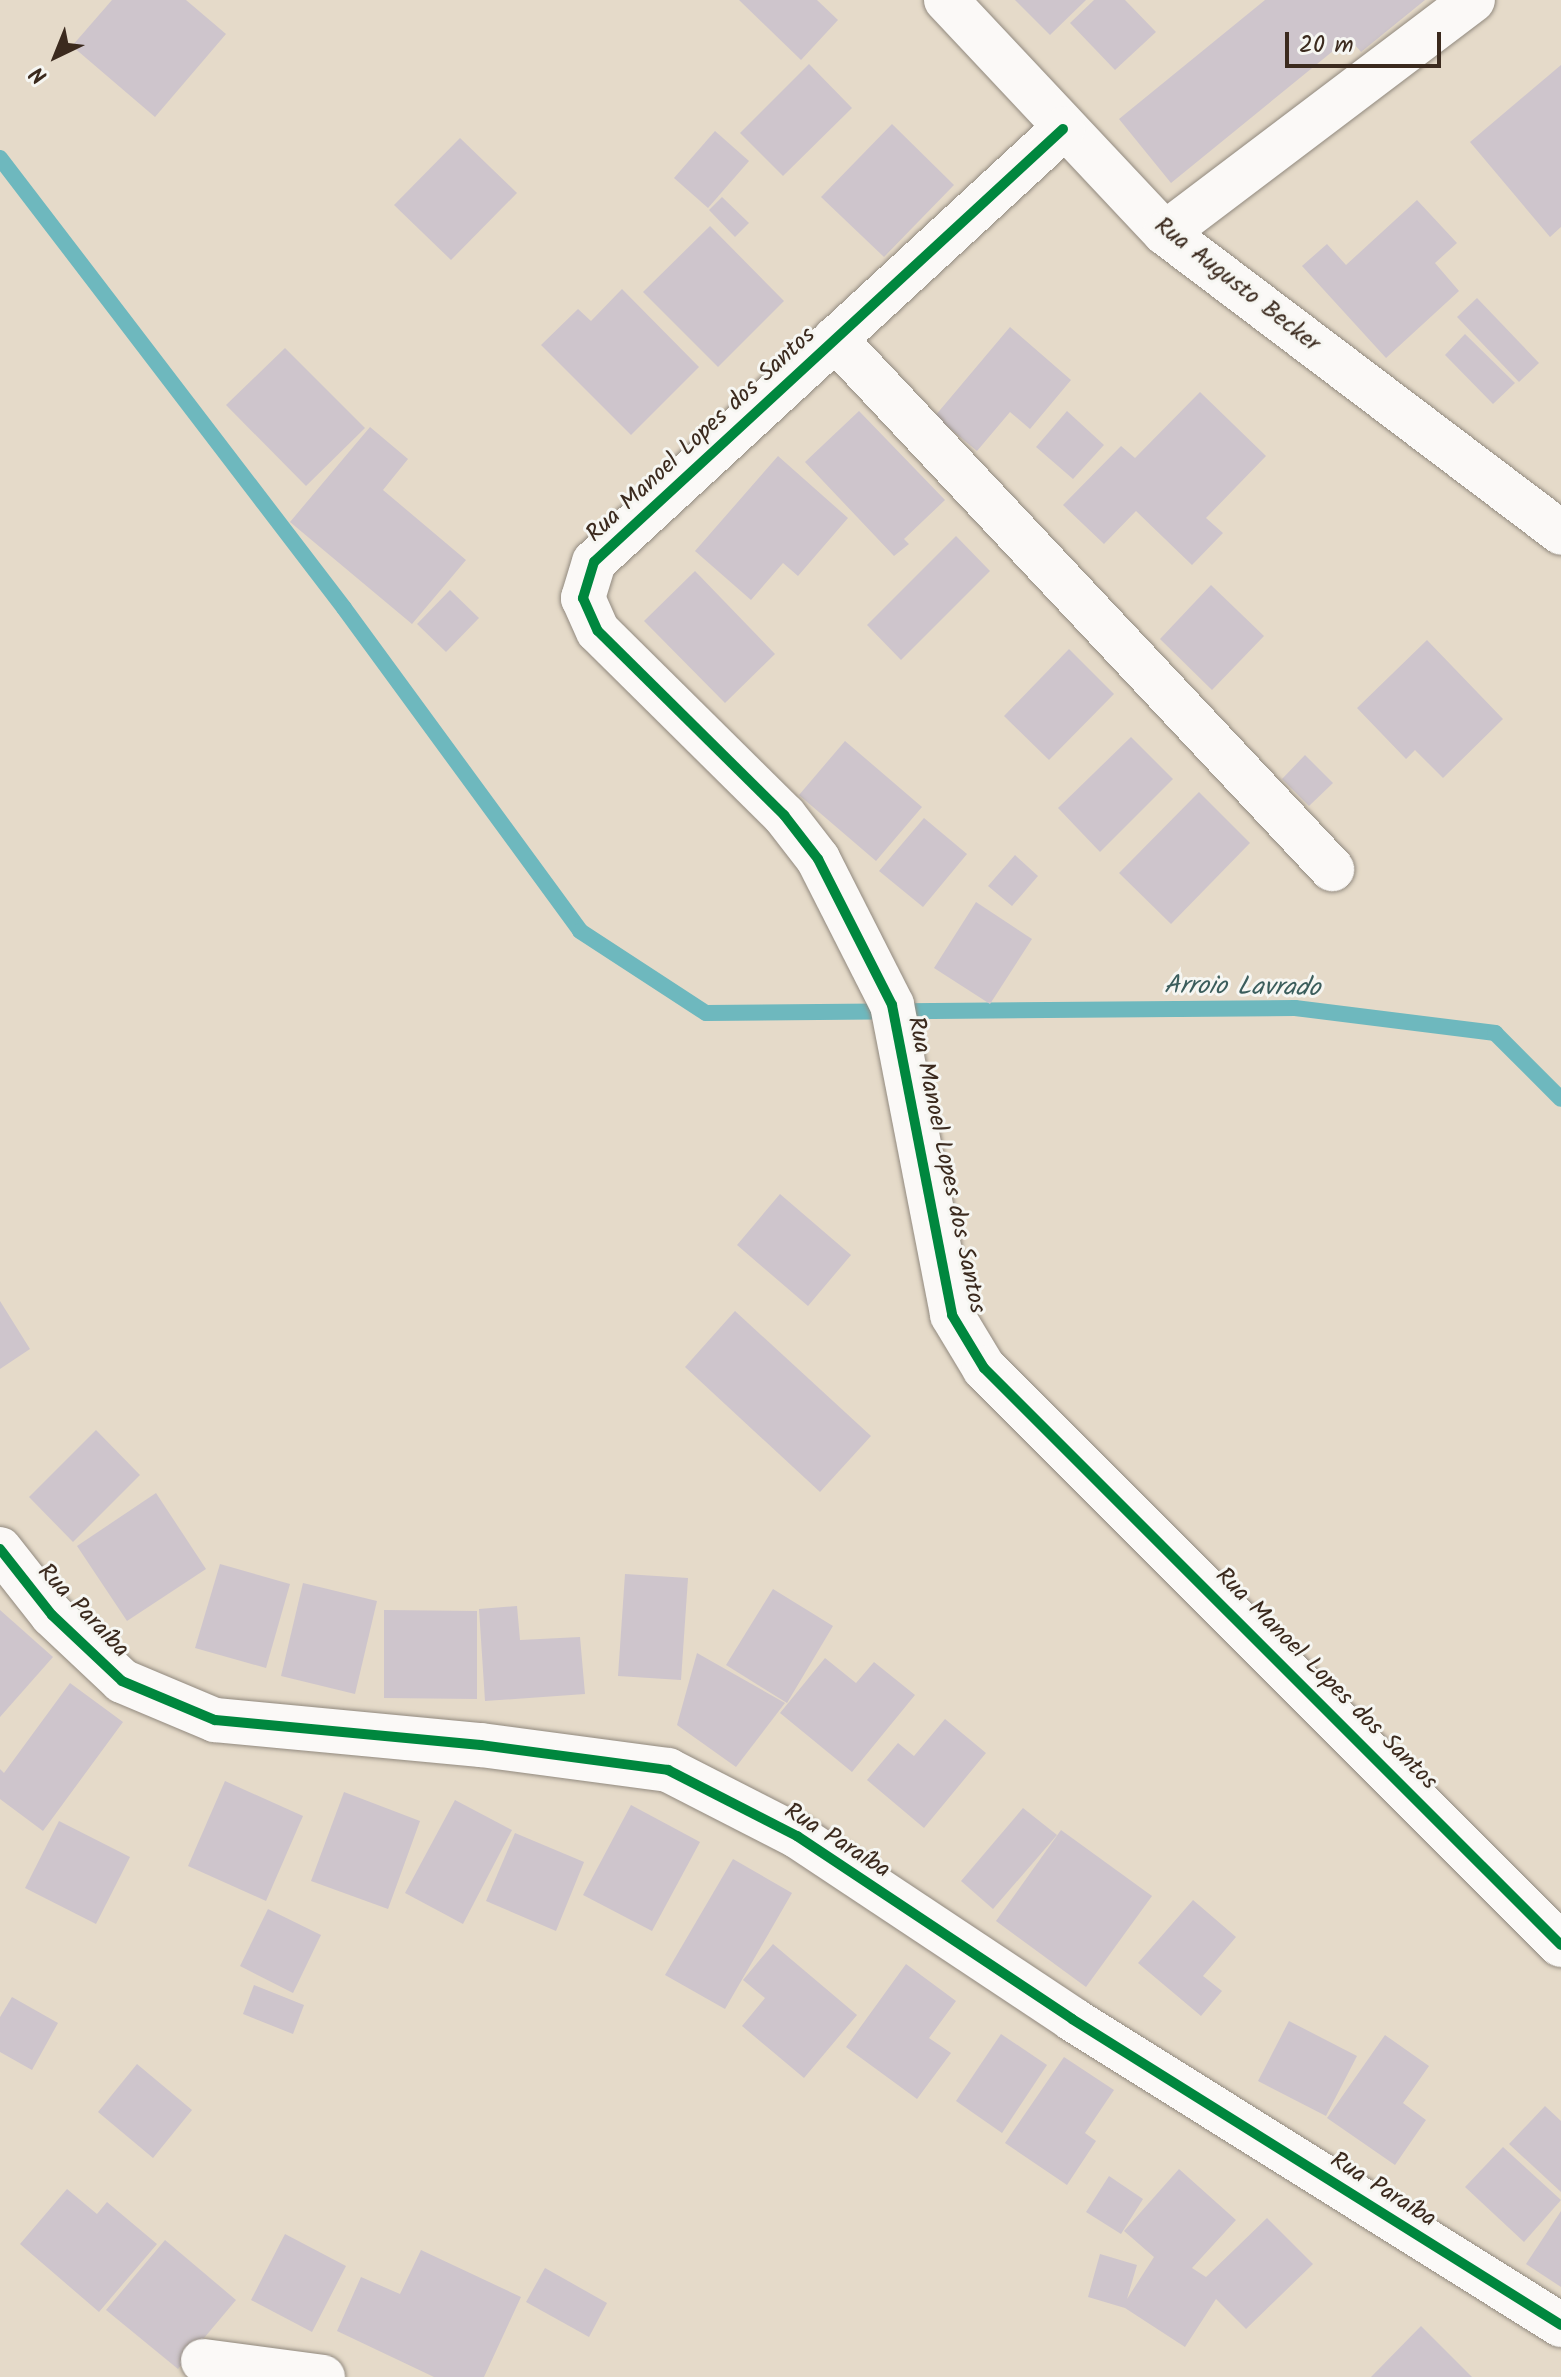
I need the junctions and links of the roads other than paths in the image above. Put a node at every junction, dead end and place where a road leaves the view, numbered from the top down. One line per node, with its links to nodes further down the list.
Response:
1 (946, 0): 3 (street, Rua Augusto Becker)
2 (1473, 0): 4 (street)
3 (1063, 129): 4 (street, Rua Augusto Becker); 5 (street, Rua Manoel Lopes dos Santos)
4 (1165, 233): 6 (street, Rua Augusto Becker)
5 (835, 339): 7 (street); 9 (street, Rua Manoel Lopes dos Santos)
6 (1561, 533)
7 (1332, 869)
8 (0, 1549): 10 (street, Rua Paraíba)
9 (1561, 1945)
10 (1561, 2325)
11 (203, 2361): 12 (street)
12 (323, 2377)

